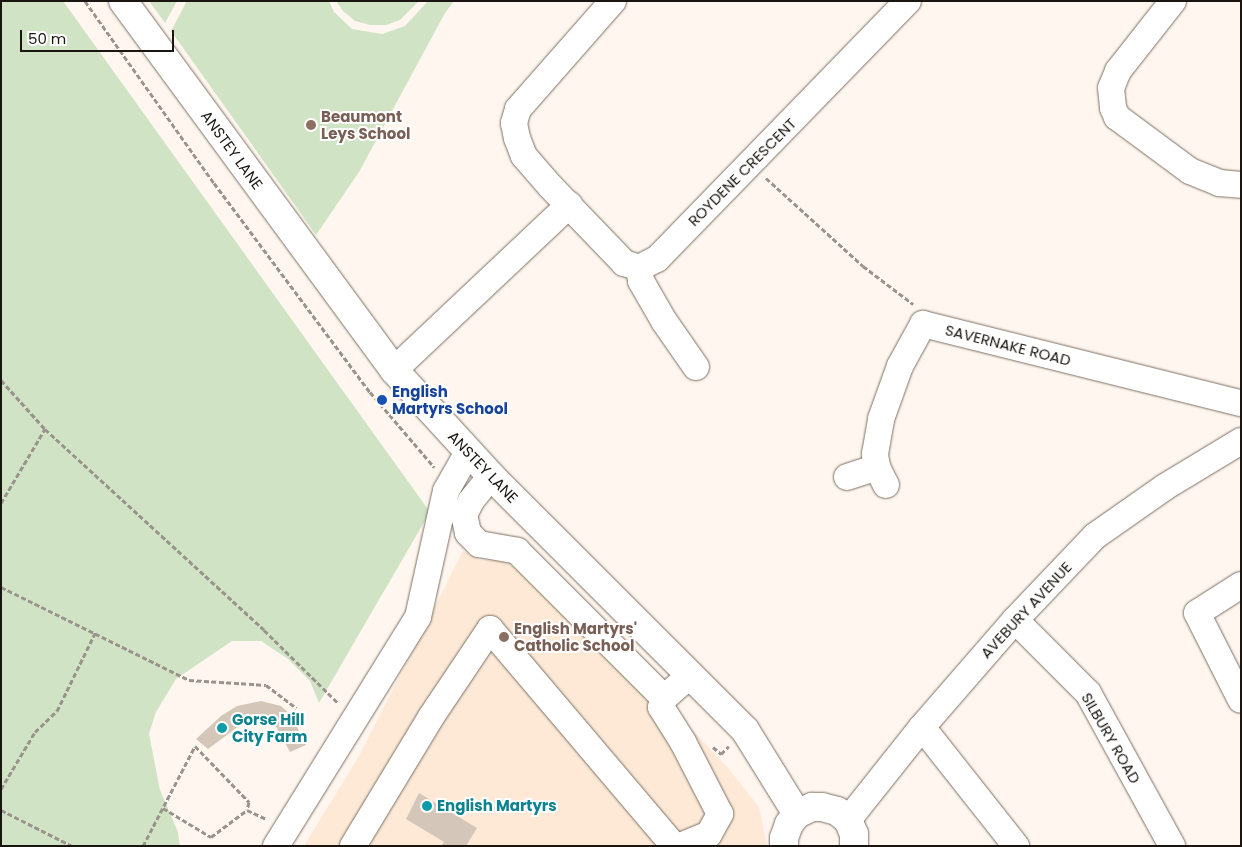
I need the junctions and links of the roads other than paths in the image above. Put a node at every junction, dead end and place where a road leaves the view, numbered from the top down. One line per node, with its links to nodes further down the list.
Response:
1 (122, 1): 9 (main road, ANSTEY LANE)
2 (613, 1): 6 (street)
3 (908, 1): 7 (street, ROYDENE CRESCENT)
4 (1173, 1): 5 (street)
5 (1241, 186)
6 (569, 205): 7 (street); 9 (street)
7 (639, 268): 8 (street)
8 (696, 367)
9 (394, 370): 12 (main road, ANSTEY LANE)
10 (1241, 403): 14 (street, SAVERNAKE ROAD)
11 (1241, 441): 16 (street, AVEBURY AVENUE)
12 (468, 452): 13 (main road, ANSTEY LANE); 23 (street)
13 (491, 476): 17 (main road, ANSTEY LANE); 18 (street)
14 (847, 477)
15 (1241, 585): 19 (street)
16 (1015, 620): 20 (street, AVEBURY AVENUE); 30 (street, SILBURY ROAD)
17 (690, 675): 18 (street); 21 (main road, ANSTEY LANE)
18 (664, 698): 24 (street)
19 (1241, 700)
20 (922, 727): 22 (street, AVEBURY AVENUE); 29 (street)
21 (798, 814): 22 (main road); 28 (main road)
22 (850, 833)
23 (281, 837)
24 (710, 840): 27 (street)
25 (353, 846): 26 (street)
26 (674, 846)
27 (680, 846)
28 (784, 846)
29 (1016, 846)
30 (1172, 846)

